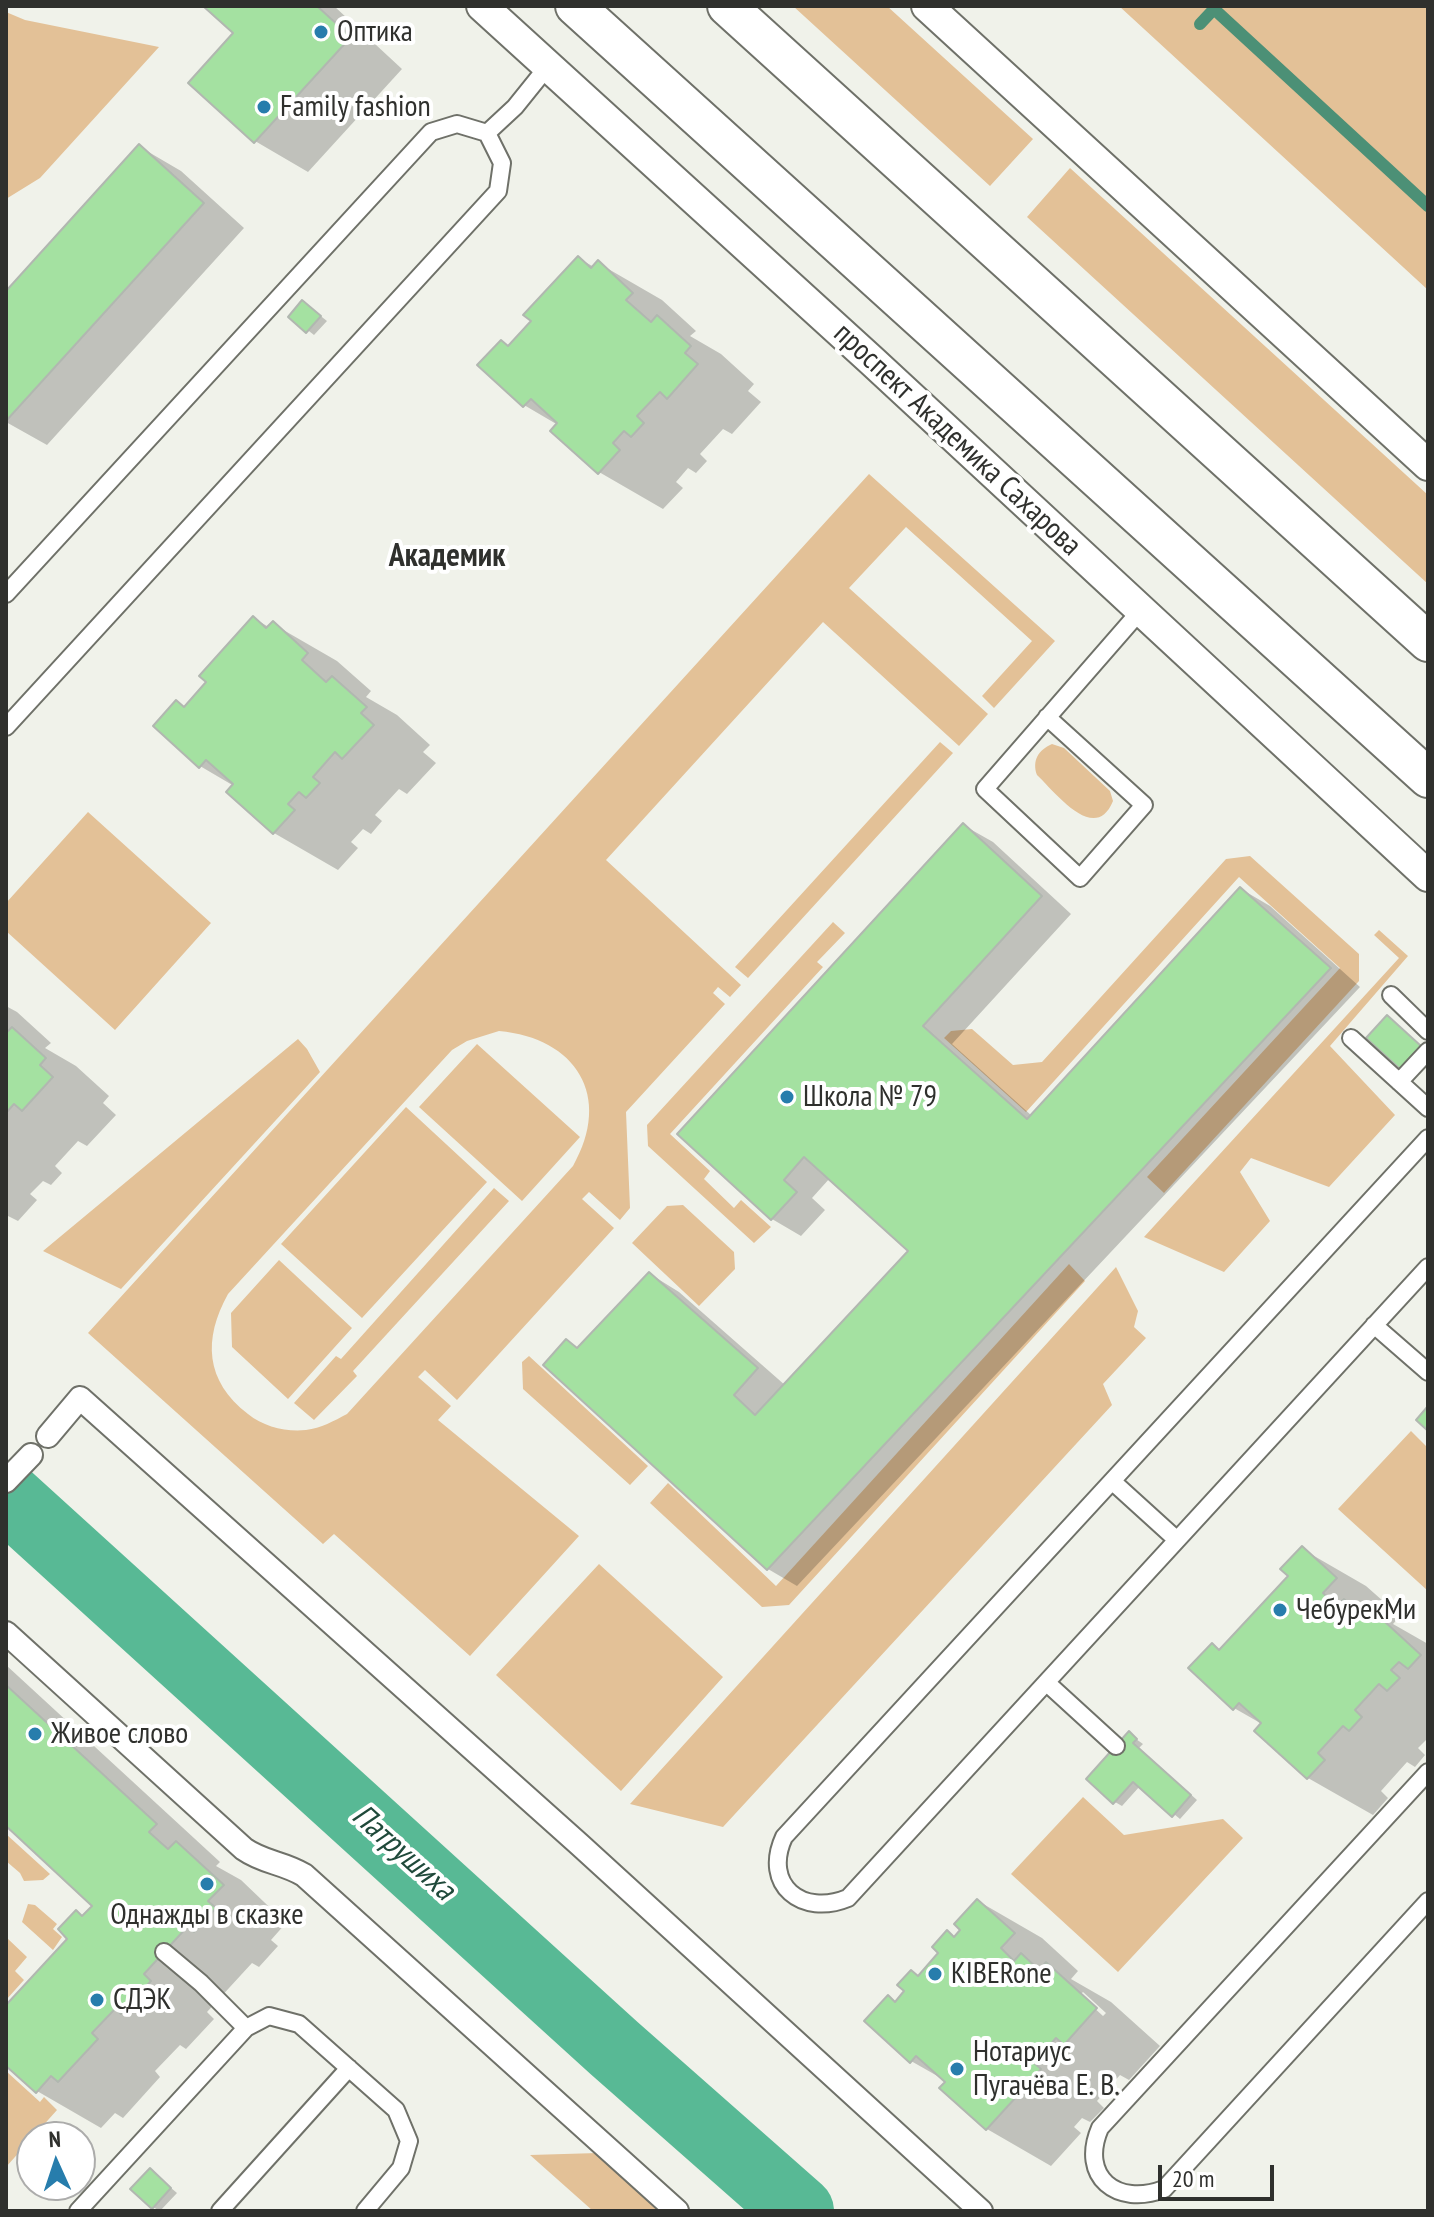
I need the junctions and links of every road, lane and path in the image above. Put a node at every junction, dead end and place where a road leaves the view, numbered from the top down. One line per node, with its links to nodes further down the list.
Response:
1 (482, 6): 5 (street, проспект Академика Сахарова)
2 (575, 6): 13 (street, проспект Академика Сахарова)
3 (727, 6): 10 (street)
4 (927, 6): 7 (street)
5 (548, 66): 6 (lane); 9 (street, проспект Академика Сахарова)
6 (487, 133): 8 (lane); 12 (lane)
7 (1428, 465)
8 (6, 594)
9 (1141, 610): 11 (lane); 14 (street, проспект Академика Сахарова)
10 (1428, 642)
11 (1047, 717): 11 (lane)
12 (6, 727)
13 (1428, 778)
14 (1428, 876)
15 (1391, 995): 16 (lane)
16 (1428, 1031)
17 (1351, 1038): 19 (lane)
18 (1428, 1051): 19 (lane)
19 (1399, 1082): 20 (lane)
20 (1428, 1108)
21 (1428, 1138): 28 (lane)
22 (1428, 1267): 23 (lane)
23 (1374, 1325): 24 (lane); 29 (lane)
24 (1428, 1372)
25 (48, 1436): 42 (street)
26 (31, 1455): 27 (street)
27 (6, 1481)
28 (1112, 1481): 29 (lane); 31 (lane)
29 (1177, 1540): 31 (lane)
30 (6, 1633): 41 (street)
31 (1047, 1683): 32 (lane)
32 (1116, 1746)
33 (1428, 1772): 34 (lane)
34 (1428, 1901)
35 (164, 1952): 36 (lane)
36 (246, 2028): 37 (lane); 38 (lane)
37 (349, 2068): 39 (lane); 40 (lane)
38 (78, 2211)
39 (220, 2211)
40 (365, 2211)
41 (677, 2211)
42 (981, 2211)

